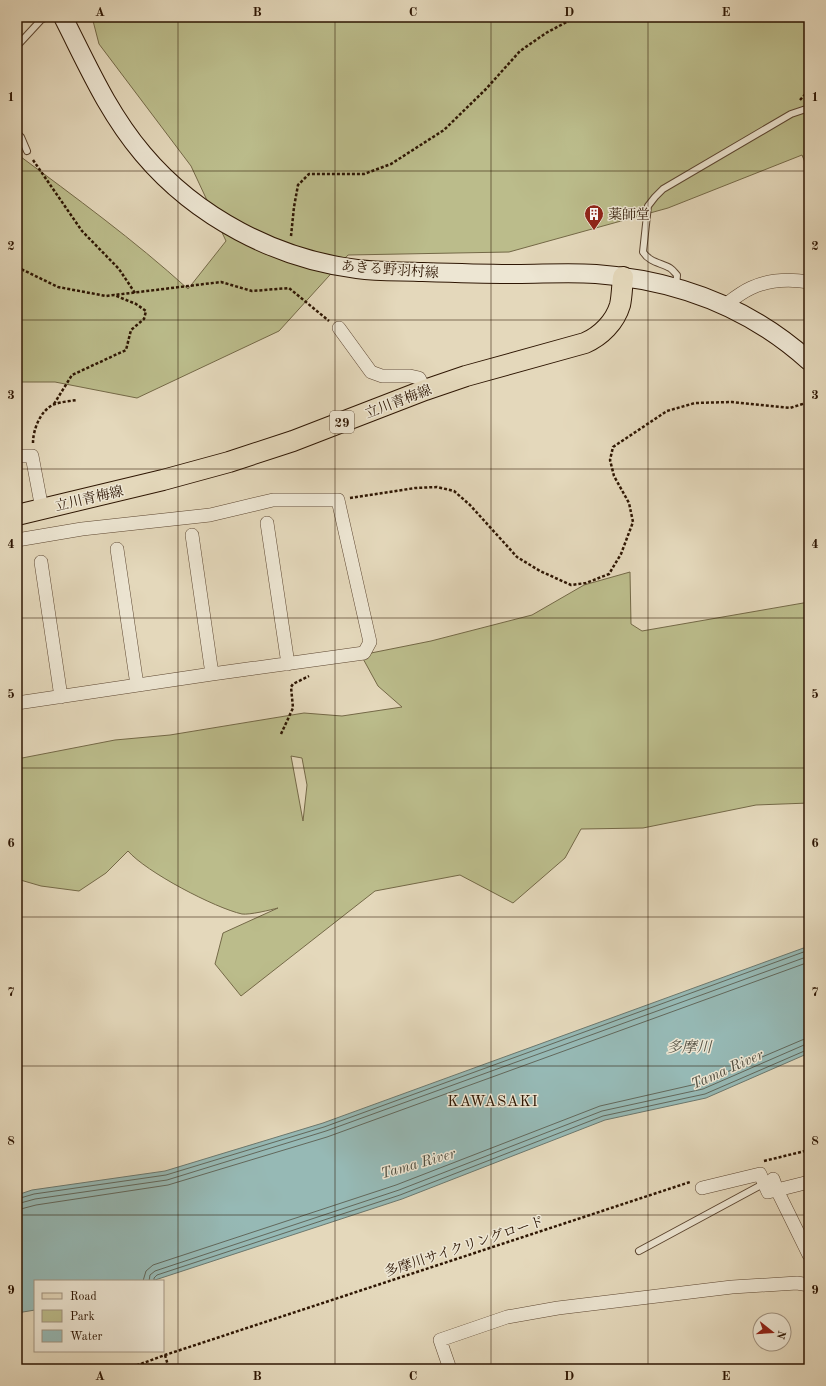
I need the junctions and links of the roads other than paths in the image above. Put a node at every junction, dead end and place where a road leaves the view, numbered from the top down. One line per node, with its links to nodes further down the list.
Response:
1 (47, 17): 3 (lane)
2 (63, 17): 7 (main road, あきる野羽村線)
3 (17, 46)
4 (809, 108): 9 (lane)
5 (17, 133): 6 (lane)
6 (27, 151)
7 (623, 277): 9 (main road, あきる野羽村線); 13 (main road, 立川青梅線 / 29)
8 (809, 282): 10 (street)
9 (676, 287): 10 (main road, あきる野羽村線)
10 (725, 305): 12 (main road, あきる野羽村線)
11 (339, 328): 13 (street)
12 (809, 361)
13 (425, 390): 15 (main road, 立川青梅線 / 29)
14 (17, 456): 15 (street)
15 (42, 509): 16 (main road, 立川青梅線 / 29)
16 (17, 515)
17 (267, 523): 22 (street)
18 (192, 535): 23 (street)
19 (17, 540): 22 (street)
20 (117, 549): 24 (street)
21 (41, 562): 25 (street)
22 (288, 664): 23 (street)
23 (212, 674): 24 (street)
24 (137, 685): 25 (street)
25 (61, 697): 26 (street)
26 (17, 703)
27 (809, 1182): 28 (street)
28 (772, 1184): 29 (street); 30 (lane); 31 (street)
29 (697, 1185)
30 (639, 1251)
31 (809, 1255)
32 (809, 1285): 33 (street)
33 (450, 1369)

